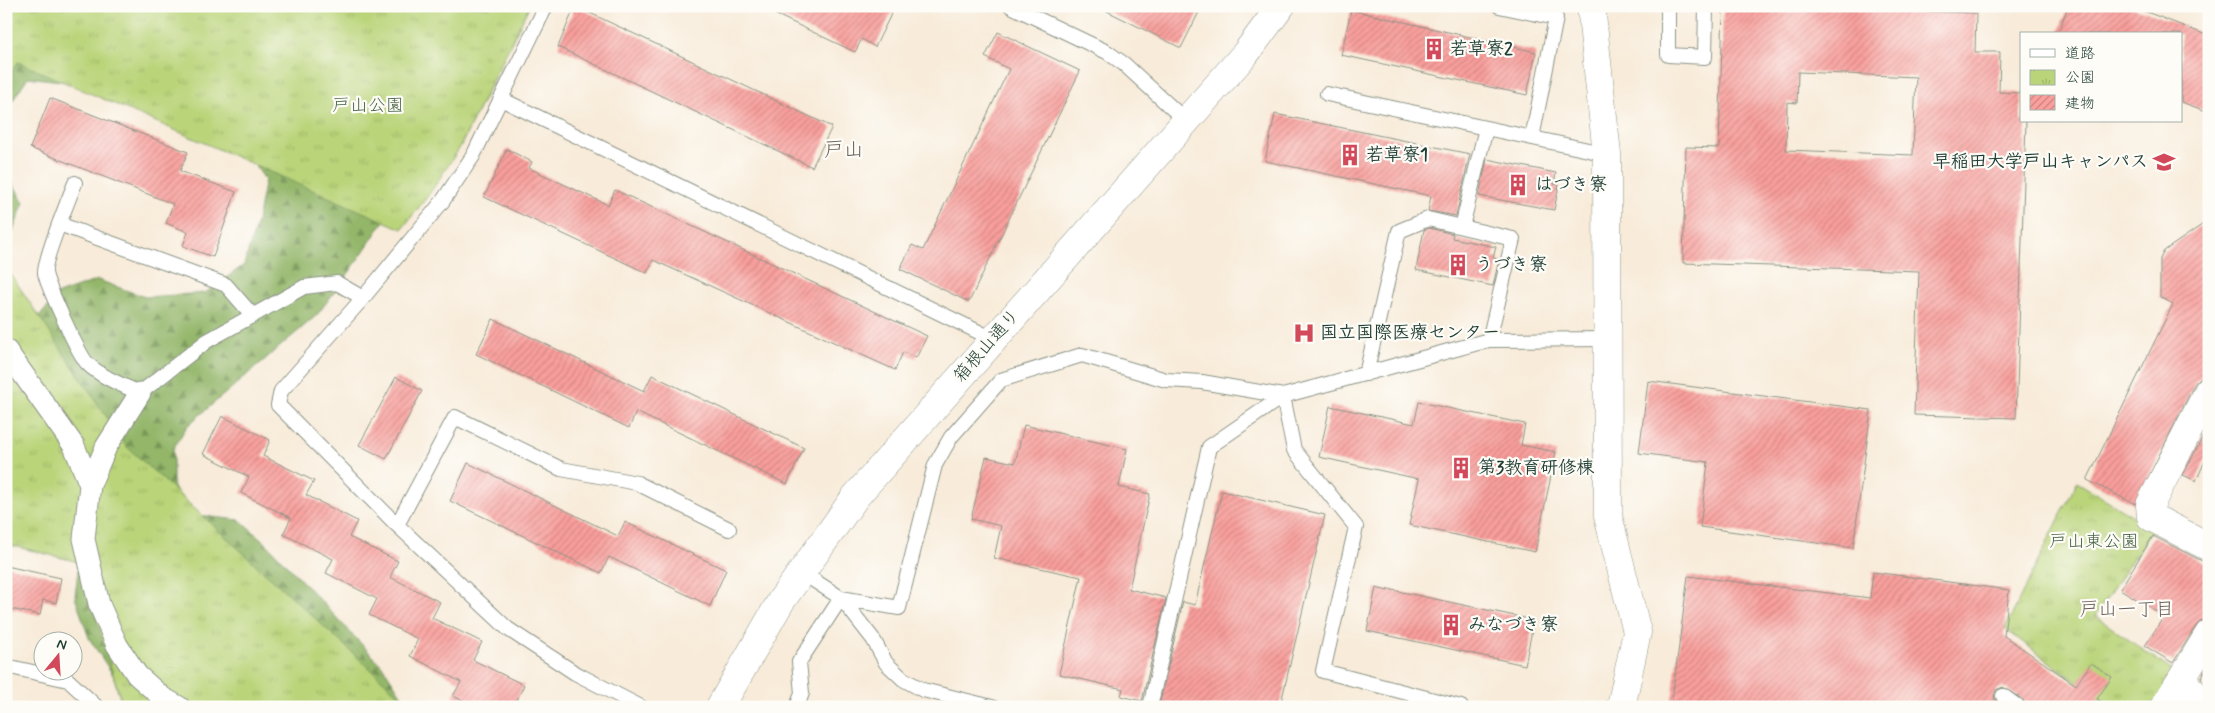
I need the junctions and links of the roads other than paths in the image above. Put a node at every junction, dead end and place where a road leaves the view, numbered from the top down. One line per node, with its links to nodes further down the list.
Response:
1 (546, 6): 9 (lane)
2 (1011, 6): 10 (lane)
3 (1281, 6): 10 (street, 箱根山通り)
4 (1499, 6): 12 (lane)
5 (1591, 6): 13 (street)
6 (1668, 6): 7 (lane)
7 (1706, 6)
8 (1327, 94): 11 (lane)
9 (502, 99): 17 (lane); 19 (lane)
10 (1186, 122): 19 (street, 箱根山通り)
11 (1486, 128): 12 (lane); 16 (lane)
12 (1532, 138): 13 (lane)
13 (1606, 154): 20 (street)
14 (75, 184): 15 (lane)
15 (59, 224): 18 (lane); 25 (lane)
16 (1462, 227): 21 (lane); 23 (lane)
17 (363, 298): 18 (lane); 28 (lane)
18 (253, 316): 25 (lane)
19 (994, 339): 31 (street, 箱根山通り)
20 (1609, 339): 21 (lane); 45 (street)
21 (1489, 340): 23 (lane)
22 (6, 350): 27 (street)
23 (1366, 374): 26 (lane)
24 (2209, 390): 30 (street)
25 (140, 393): 27 (street)
26 (1283, 396): 32 (lane); 43 (lane); 44 (lane)
27 (90, 484): 38 (street)
28 (397, 525): 29 (lane); 39 (lane)
29 (729, 529)
30 (2209, 547)
31 (801, 572): 32 (lane); 40 (street, 箱根山通り)
32 (841, 598): 41 (lane); 42 (lane)
33 (2209, 634): 35 (street)
34 (6, 666): 37 (lane)
35 (2180, 680): 47 (street); 48 (street)
36 (2004, 696): 46 (lane)
37 (97, 707)
38 (179, 707)
39 (641, 707)
40 (720, 707)
41 (797, 707)
42 (992, 707)
43 (1150, 707)
44 (1461, 707)
45 (1621, 707)
46 (2018, 707)
47 (2164, 707)
48 (2207, 707)

